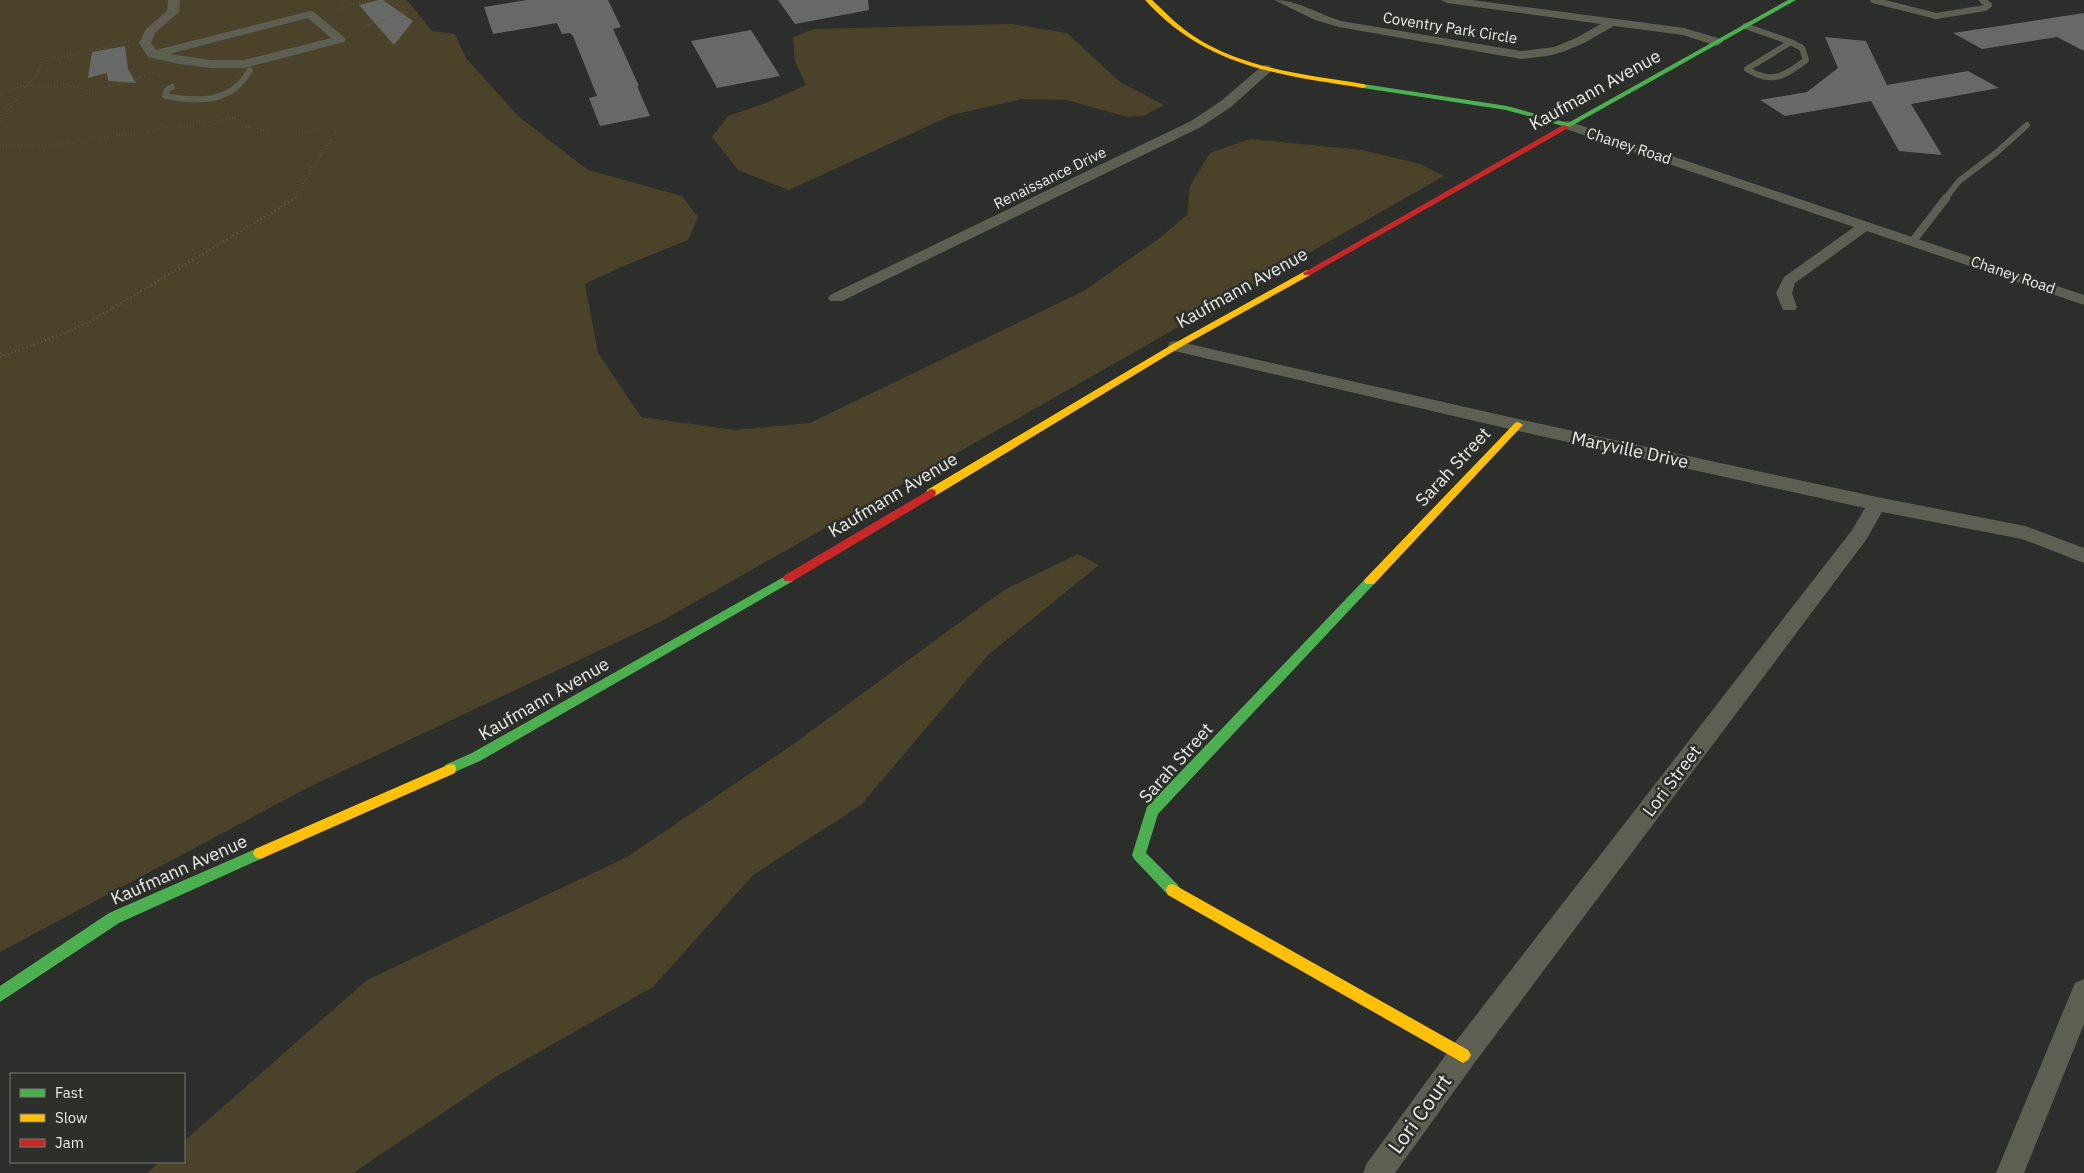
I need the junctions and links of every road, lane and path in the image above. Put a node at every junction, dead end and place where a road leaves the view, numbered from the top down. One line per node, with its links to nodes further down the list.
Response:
1 (174, 0): 18 (street)
2 (372, 0): 10 (path)
3 (392, 0): 14 (path)
4 (1148, 0): 20 (main road, Chaney Road)
5 (1280, 0): 12 (street, Coventry Park Circle)
6 (1446, 0): 12 (street, Coventry Park Circle)
7 (1793, 0): 13 (main road, Kaufmann Avenue)
8 (1873, 0): 9 (lane)
9 (1982, 0)
10 (365, 1): 11 (path)
11 (340, 8)
12 (1612, 22): 16 (street, Coventry Park Circle)
13 (1745, 26): 16 (main road, Kaufmann Avenue); 17 (lane)
14 (363, 27)
15 (129, 41): 22 (path)
16 (1717, 42): 26 (main road, Kaufmann Avenue)
17 (1790, 42): 17 (lane)
18 (155, 54): 18 (street)
19 (250, 70): 23 (lane)
20 (1266, 70): 26 (main road, Chaney Road); 31 (street, Renaissance Drive)
21 (157, 71): 22 (path)
22 (26, 86): 24 (path); 25 (path)
23 (172, 86)
24 (0, 92)
25 (0, 121)
26 (1568, 125): 29 (street, Chaney Road); 34 (main road, Kaufmann Avenue)
27 (2027, 125): 30 (lane)
28 (0, 146): 35 (path)
29 (1866, 225): 30 (street, Chaney Road); 33 (street)
30 (1913, 241): 32 (street, Chaney Road)
31 (836, 298)
32 (2084, 300)
33 (1789, 307)
34 (1176, 346): 36 (street, Maryville Drive); 40 (main road, Kaufmann Avenue)
35 (0, 358)
36 (1518, 425): 37 (street, Maryville Drive); 41 (main road, Sarah Street)
37 (1877, 504): 38 (street, Maryville Drive); 41 (street, Lori Street)
38 (2084, 556)
39 (2084, 992): 43 (street)
40 (0, 995)
41 (1463, 1055): 42 (street, Lori Court)
42 (1377, 1173)
43 (2010, 1173)

